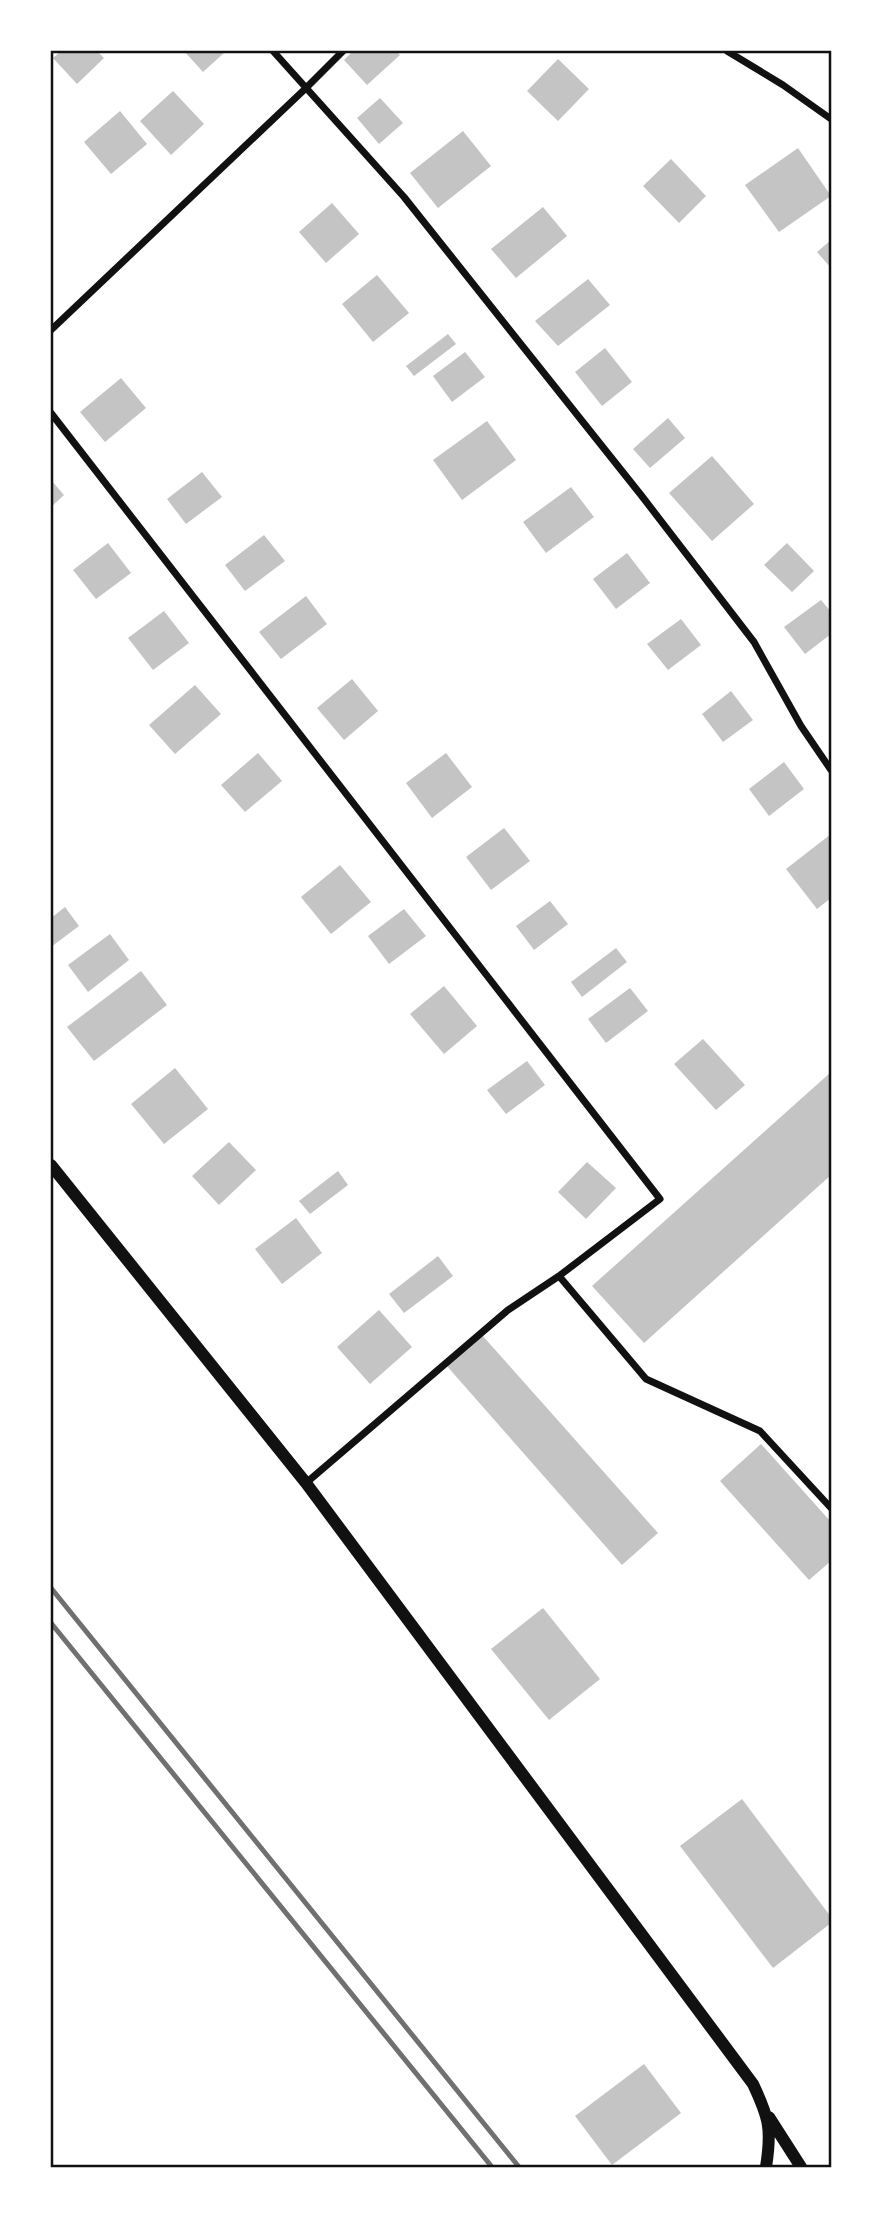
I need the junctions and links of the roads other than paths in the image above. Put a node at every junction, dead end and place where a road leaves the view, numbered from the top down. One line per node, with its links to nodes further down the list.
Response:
1 (273, 51): 4 (street)
2 (343, 51): 4 (street)
3 (727, 51): 5 (street)
4 (305, 89): 6 (street); 8 (street)
5 (831, 119)
6 (51, 330)
7 (51, 413): 10 (street)
8 (831, 770)
9 (51, 1166): 11 (street)
10 (559, 1276): 11 (street); 12 (street)
11 (306, 1483): 13 (street)
12 (831, 1508)
13 (767, 2114): 14 (street); 15 (street)
14 (766, 2167)
15 (801, 2167)

